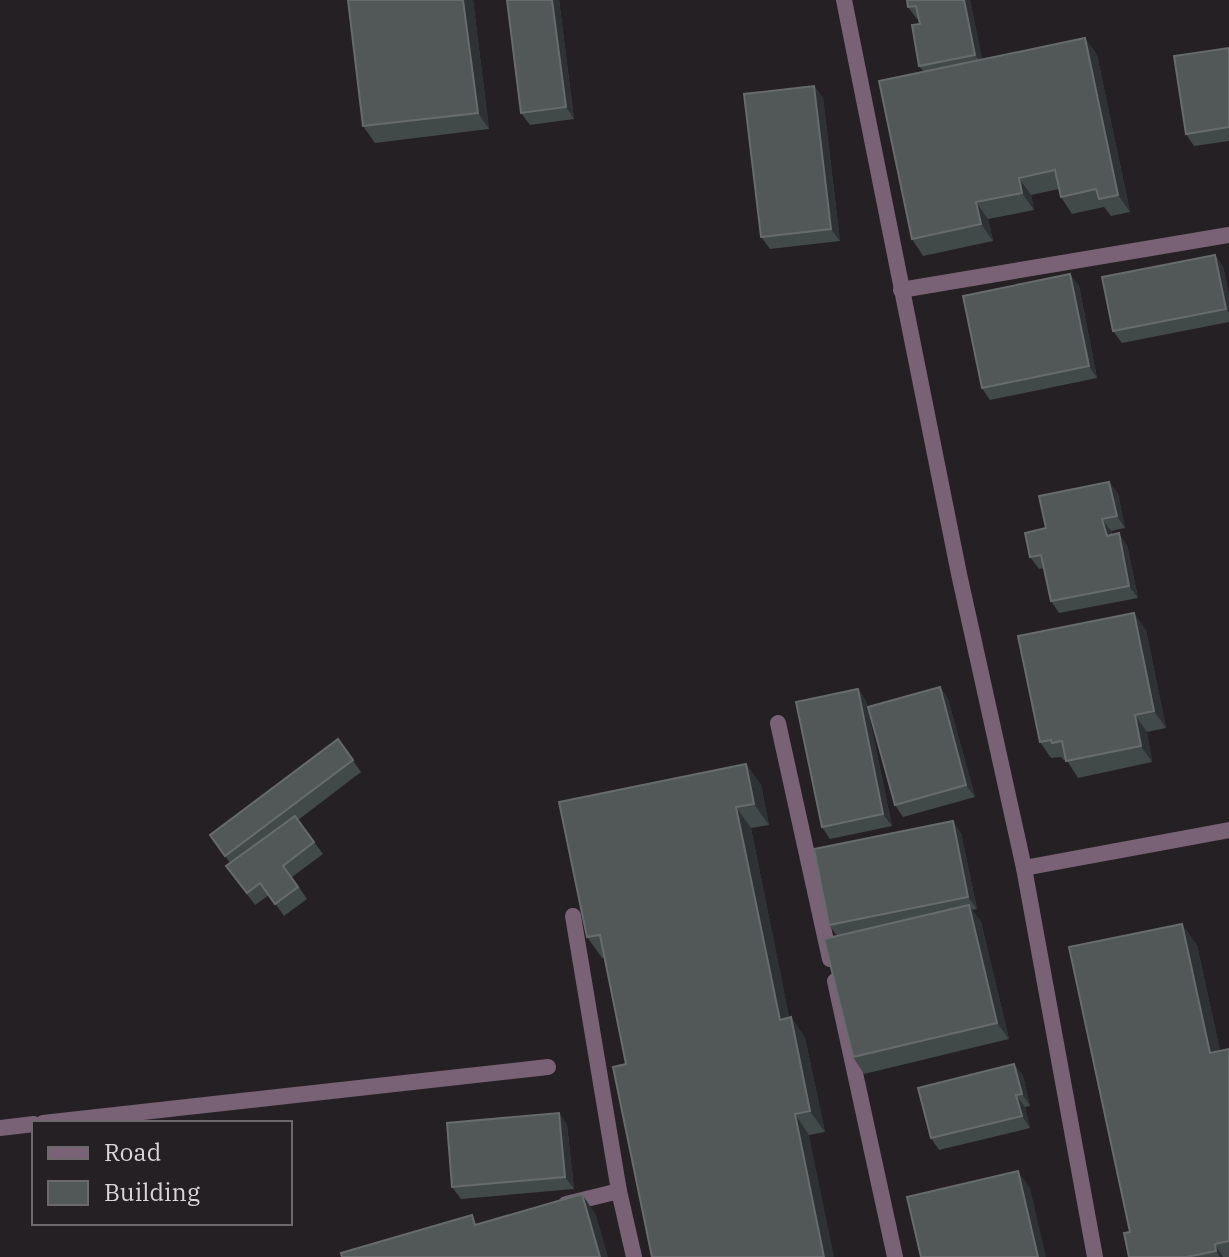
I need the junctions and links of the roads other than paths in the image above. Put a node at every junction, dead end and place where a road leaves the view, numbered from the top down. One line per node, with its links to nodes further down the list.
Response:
1 (844, 0): 3 (street)
2 (1229, 235): 3 (street)
3 (901, 290): 6 (street)
4 (778, 723): 15 (street)
5 (1229, 830): 6 (street)
6 (1024, 868): 16 (street)
7 (573, 916): 12 (street)
8 (548, 1067): 9 (street)
9 (61, 1121)
10 (32, 1124): 11 (street)
11 (0, 1128)
12 (619, 1191): 13 (street); 14 (street)
13 (544, 1209)
14 (634, 1257)
15 (895, 1257)
16 (1095, 1257)

